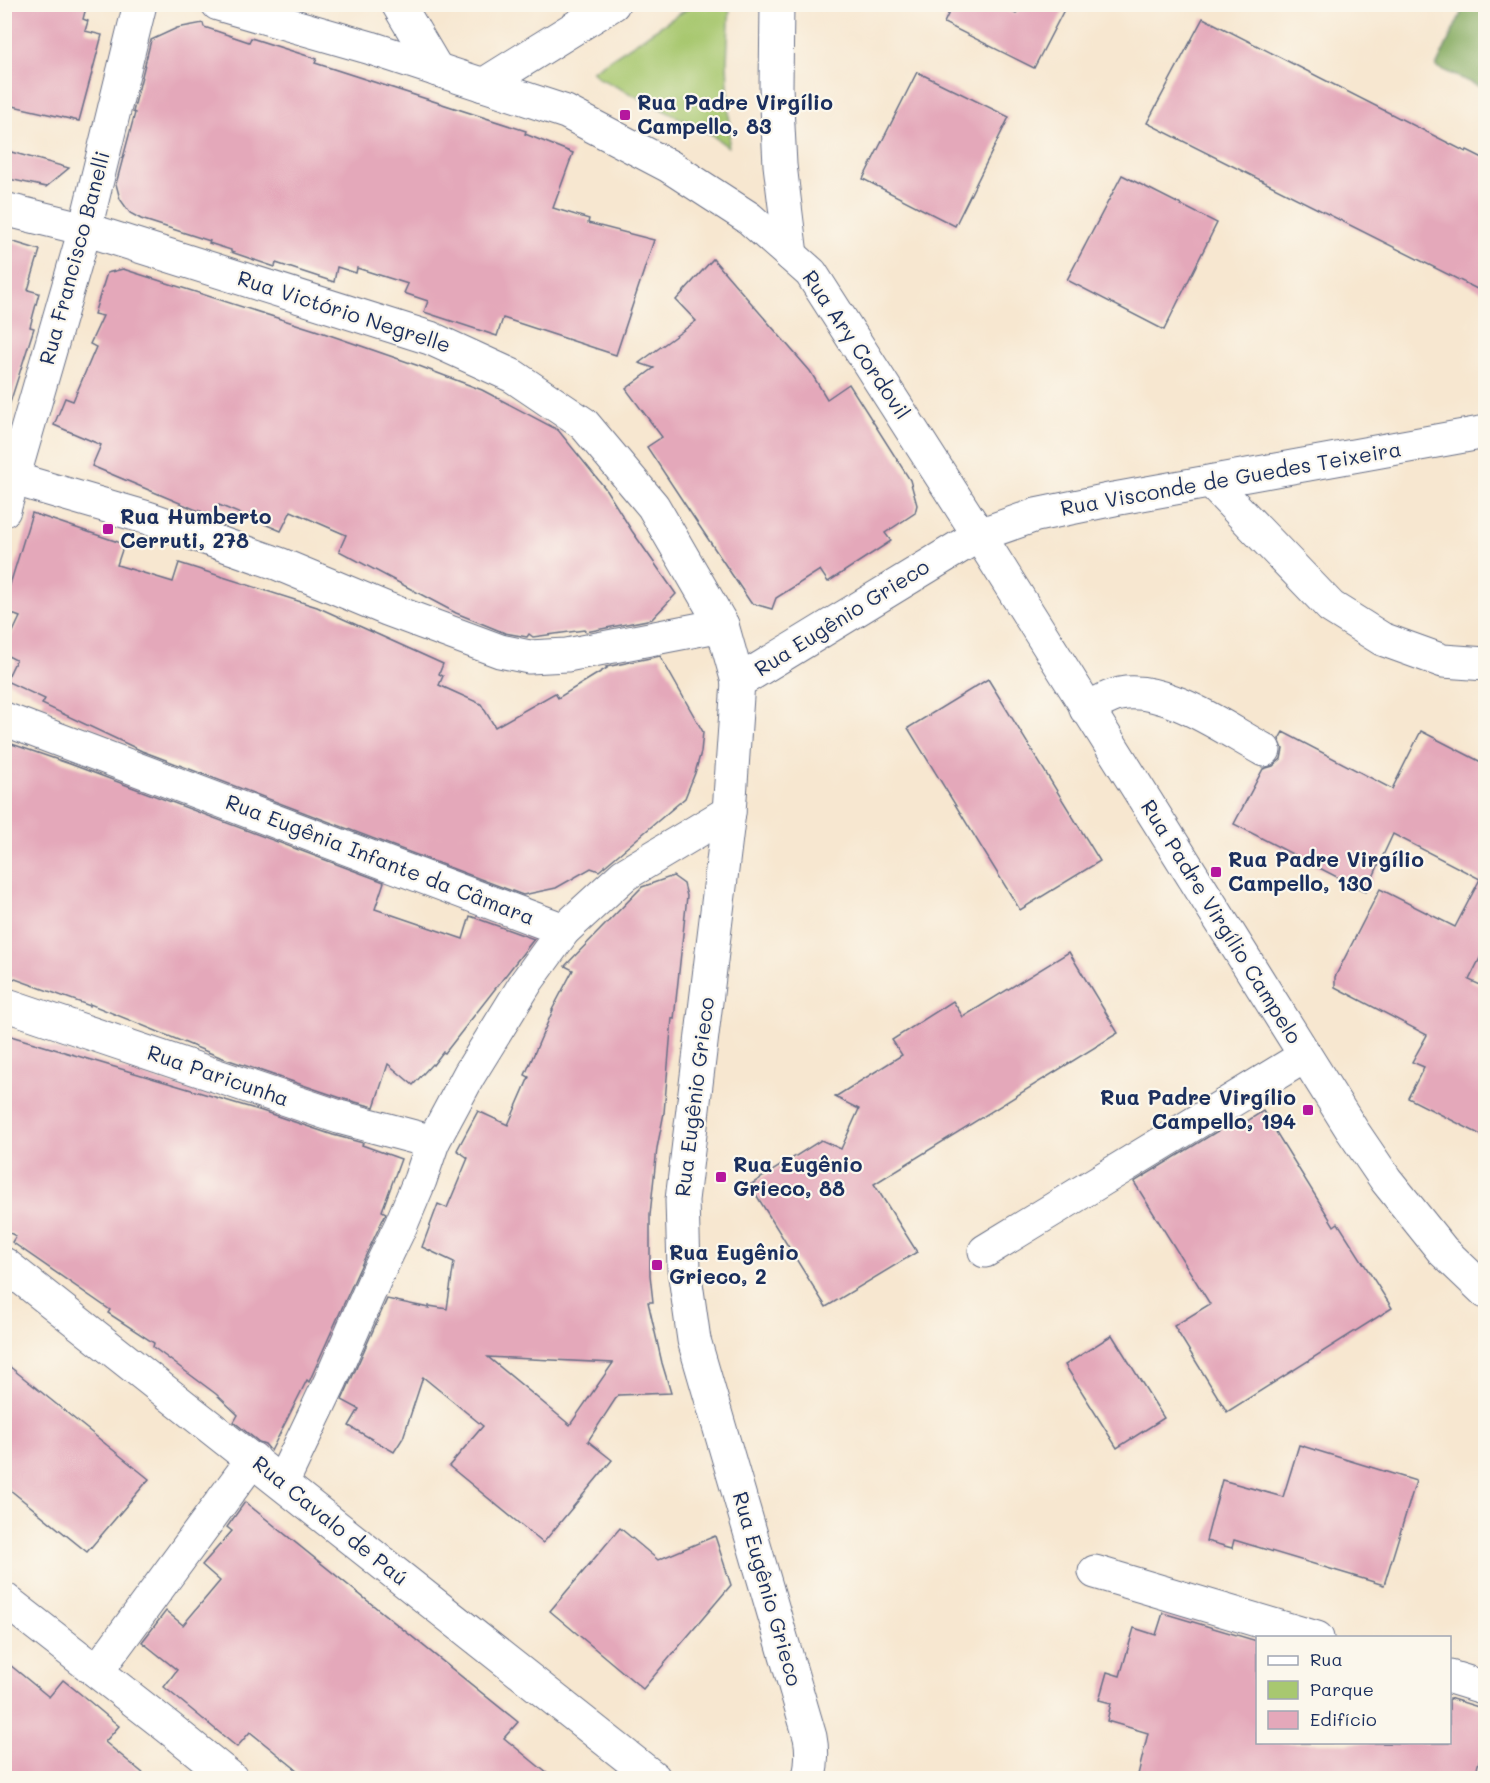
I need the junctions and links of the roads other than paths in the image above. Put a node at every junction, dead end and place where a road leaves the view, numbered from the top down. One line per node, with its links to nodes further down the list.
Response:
1 (140, 4): 10 (street, Rua Francisco Banelli)
2 (218, 4): 6 (street)
3 (398, 4): 7 (street)
4 (613, 4): 8 (street)
5 (777, 4): 11 (street)
6 (277, 12): 7 (street)
7 (437, 70): 8 (street, Rua Ary Cordovil)
8 (483, 85): 11 (street, Rua Ary Cordovil)
9 (4, 210): 10 (street, Rua Victório Negrelle)
10 (85, 229): 13 (street, Rua Francisco Banelli); 17 (street, Rua Victório Negrelle)
11 (791, 255): 16 (street, Rua Ary Cordovil)
12 (1485, 432): 14 (street, Rua Visconde de Guedes Teixeira)
13 (9, 477): 15 (street, Rua Francisco Banelli); 17 (street)
14 (1211, 482): 16 (street, Rua Visconde de Guedes Teixeira); 18 (street)
15 (4, 510)
16 (979, 535): 19 (street, Rua Eugênio Grieco); 20 (street, Rua Padre Virgílio Campelo)
17 (722, 625): 19 (street, Rua Victório Negrelle)
18 (1485, 664)
19 (738, 682): 23 (street, Rua Eugênio Grieco)
20 (1086, 708): 22 (street); 26 (street, Rua Padre Virgílio Campelo)
21 (4, 719): 24 (street, Rua Eugênia Infante da Câmara)
22 (1264, 750)
23 (729, 812): 24 (street); 41 (street, Rua Eugênio Grieco)
24 (564, 930): 27 (street)
25 (4, 1004): 27 (street, Rua Paricunha)
26 (1305, 1056): 28 (street); 30 (street, Rua Padre Virgílio Campelo)
27 (433, 1142): 32 (street)
28 (985, 1251)
29 (4, 1264): 31 (street, Rua Cavalo de Paú)
30 (1485, 1292)
31 (253, 1460): 32 (street, Rua Cavalo de Paú); 36 (street)
32 (282, 1483): 40 (street, Rua Cavalo de Paú)
33 (1095, 1572): 35 (street)
34 (4, 1599): 36 (street)
35 (1310, 1636)
36 (97, 1671): 39 (street)
37 (1451, 1678): 38 (street)
38 (1485, 1688)
39 (231, 1779)
40 (654, 1779)
41 (809, 1779)

